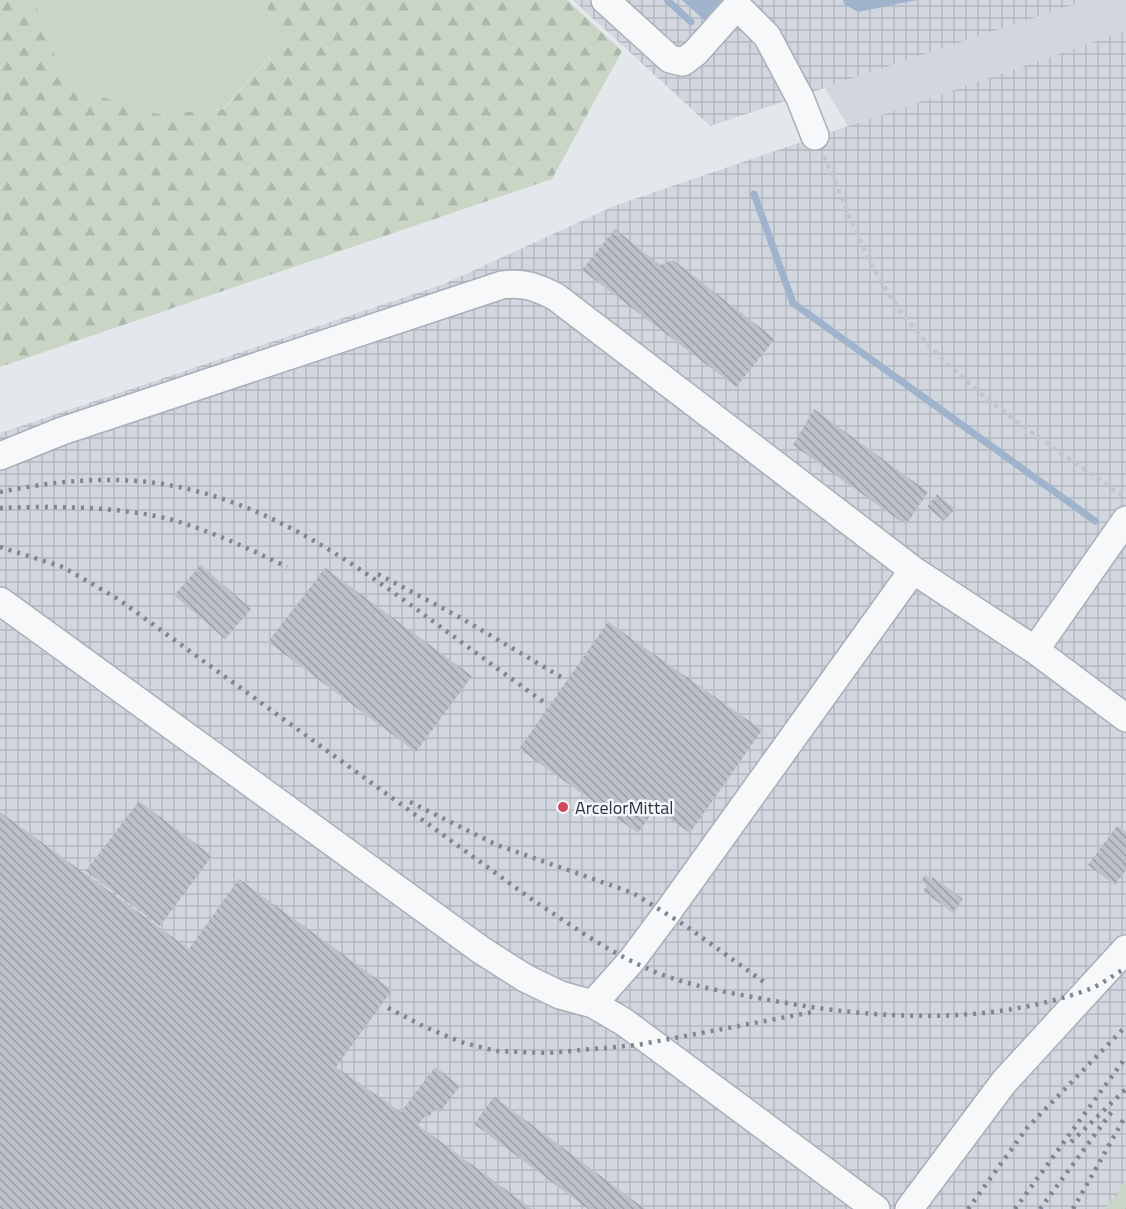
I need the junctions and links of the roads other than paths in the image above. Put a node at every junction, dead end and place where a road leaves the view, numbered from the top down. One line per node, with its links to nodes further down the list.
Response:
1 (605, 0): 2 (lane)
2 (815, 136)
3 (0, 456): 5 (lane)
4 (1126, 520): 7 (lane)
5 (913, 570): 7 (lane); 10 (lane)
6 (0, 601): 10 (lane)
7 (1035, 650): 8 (lane)
8 (1126, 718)
9 (1126, 949): 12 (lane)
10 (593, 1004): 11 (lane)
11 (876, 1209)
12 (909, 1209)

